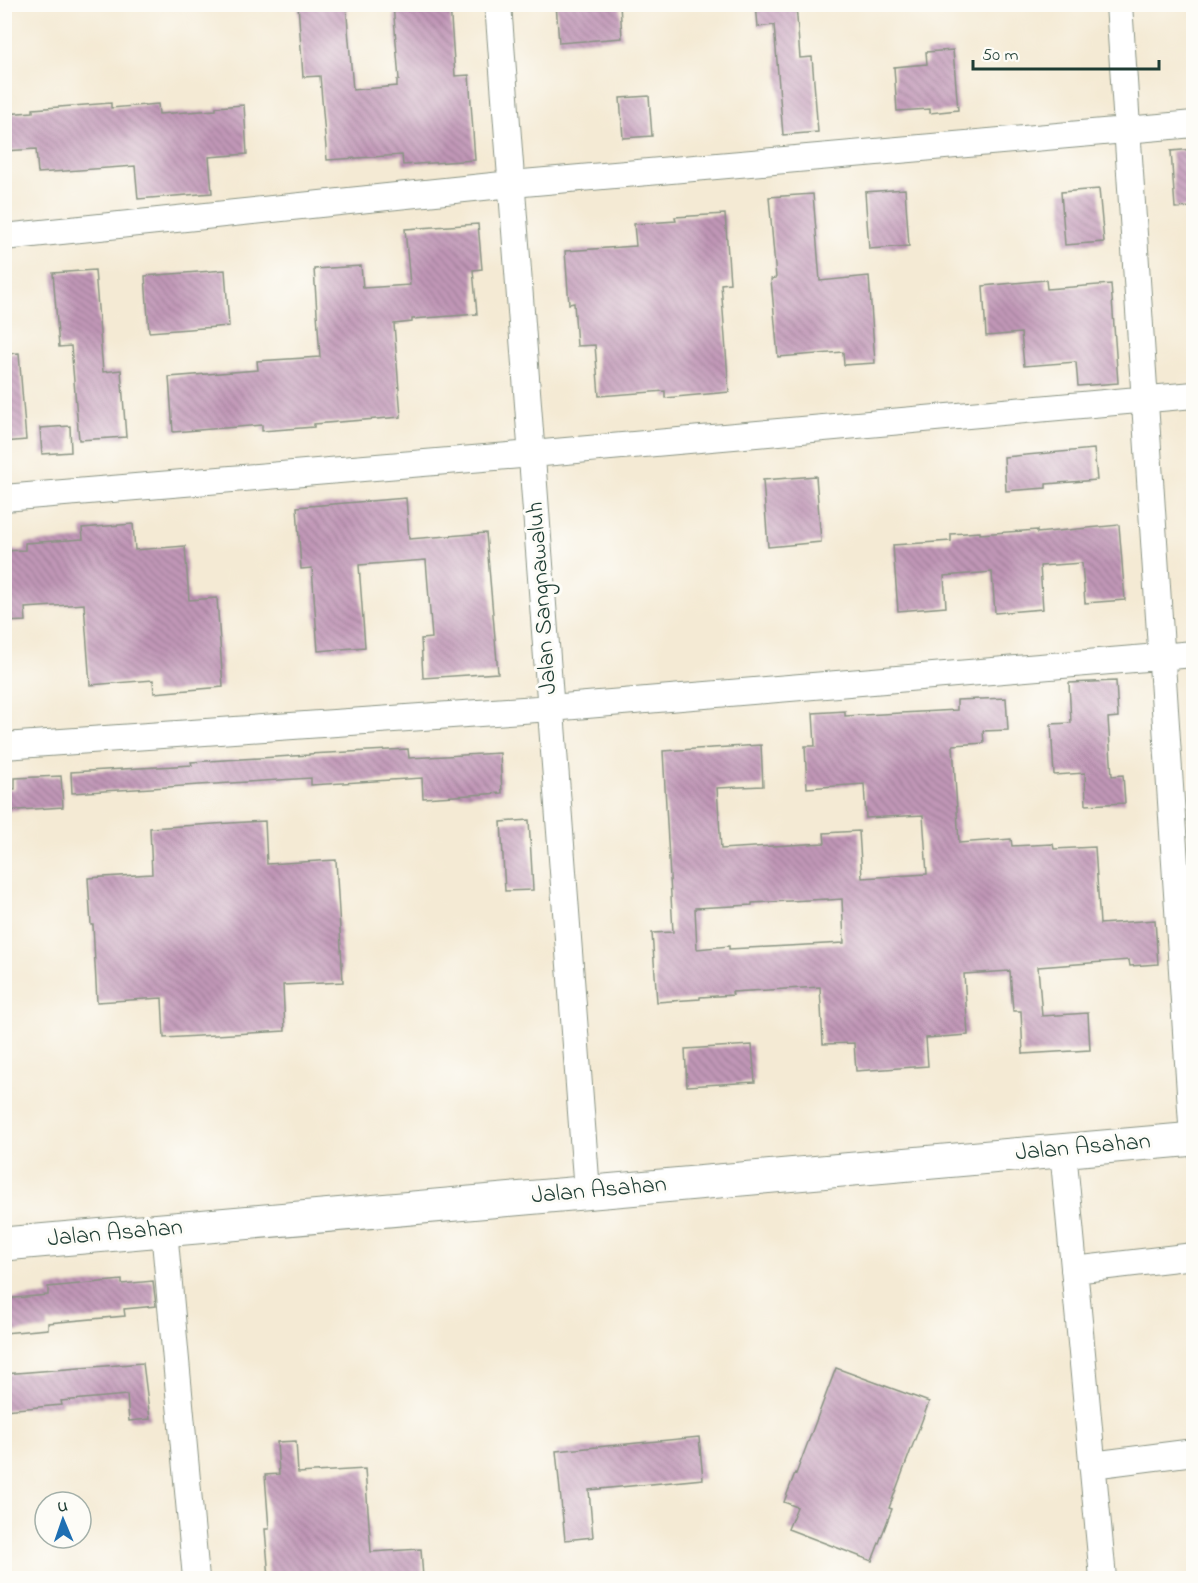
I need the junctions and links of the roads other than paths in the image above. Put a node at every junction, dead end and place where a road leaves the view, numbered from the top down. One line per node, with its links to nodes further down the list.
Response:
1 (498, 4): 5 (street, Jalan Sangnawaluh)
2 (1119, 4): 4 (street)
3 (1194, 124): 4 (street)
4 (1127, 129): 5 (street); 8 (street)
5 (512, 184): 6 (street); 9 (street, Jalan Sangnawaluh)
6 (4, 237)
7 (1194, 395): 8 (street)
8 (1144, 400): 9 (street); 12 (street)
9 (532, 454): 10 (street); 13 (street, Jalan Sangnawaluh)
10 (4, 498)
11 (1194, 654): 12 (street)
12 (1161, 656): 13 (street); 15 (street)
13 (551, 708): 14 (street); 17 (street, Jalan Sangnawaluh)
14 (4, 746)
15 (1193, 1139): 16 (main road, Jalan Asahan)
16 (1063, 1150): 17 (main road, Jalan Asahan); 21 (street)
17 (587, 1192): 18 (main road, Jalan Asahan)
18 (164, 1230): 19 (main road, Jalan Asahan); 24 (street)
19 (4, 1244)
20 (1194, 1256): 21 (street)
21 (1074, 1270): 23 (street)
22 (1194, 1452): 23 (street)
23 (1092, 1466): 25 (street)
24 (196, 1578)
25 (1103, 1578)

